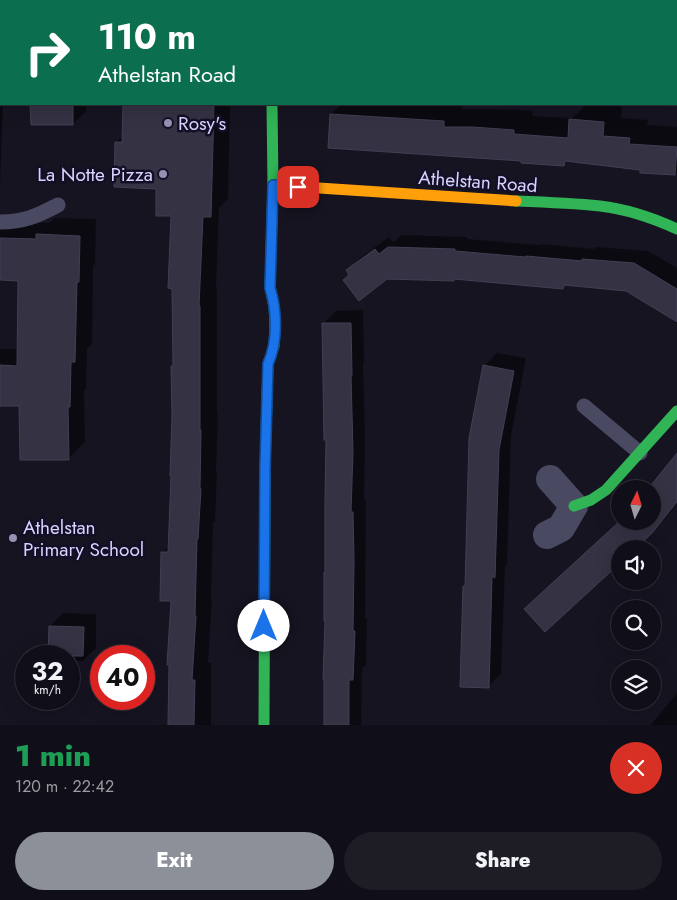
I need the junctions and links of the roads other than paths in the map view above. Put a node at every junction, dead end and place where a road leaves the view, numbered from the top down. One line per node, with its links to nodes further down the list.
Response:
1 (272, 105): 2 (street)
2 (273, 185): 5 (street, Athelstan Road); 12 (street)
3 (58, 205): 4 (lane)
4 (0, 222)
5 (677, 229)
6 (584, 406): 8 (lane)
7 (677, 412): 8 (street)
8 (640, 453): 10 (street)
9 (550, 479): 10 (street)
10 (574, 506): 11 (street)
11 (547, 535)
12 (264, 725)

